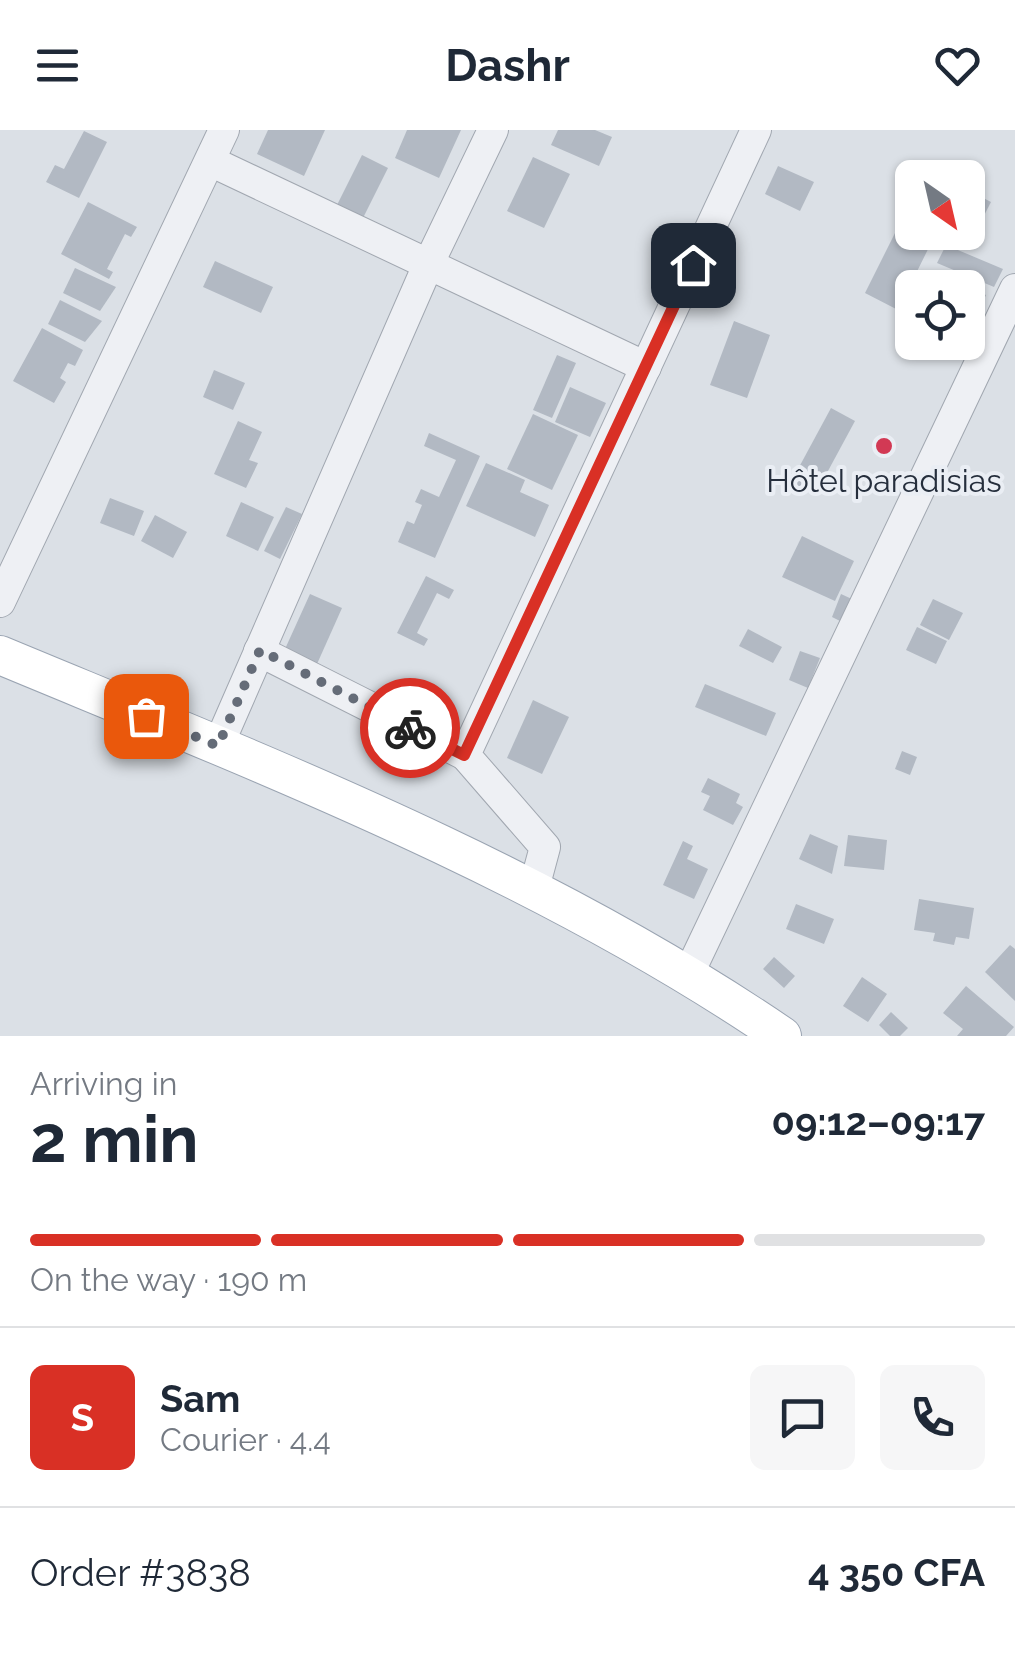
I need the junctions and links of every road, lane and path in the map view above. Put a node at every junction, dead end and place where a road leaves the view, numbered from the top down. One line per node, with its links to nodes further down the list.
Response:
1 (224, 130): 4 (street)
2 (493, 130): 5 (street)
3 (756, 130): 7 (street)
4 (210, 161): 5 (street); 8 (street)
5 (428, 265): 7 (street); 9 (street)
6 (1015, 289): 14 (street)
7 (646, 367): 12 (street)
8 (0, 602)
9 (260, 650): 11 (street); 12 (street)
10 (0, 655): 11 (main road)
11 (218, 746): 13 (main road)
12 (464, 755): 13 (street)
13 (534, 888): 14 (main road)
14 (689, 973): 15 (main road)
15 (782, 1036)

